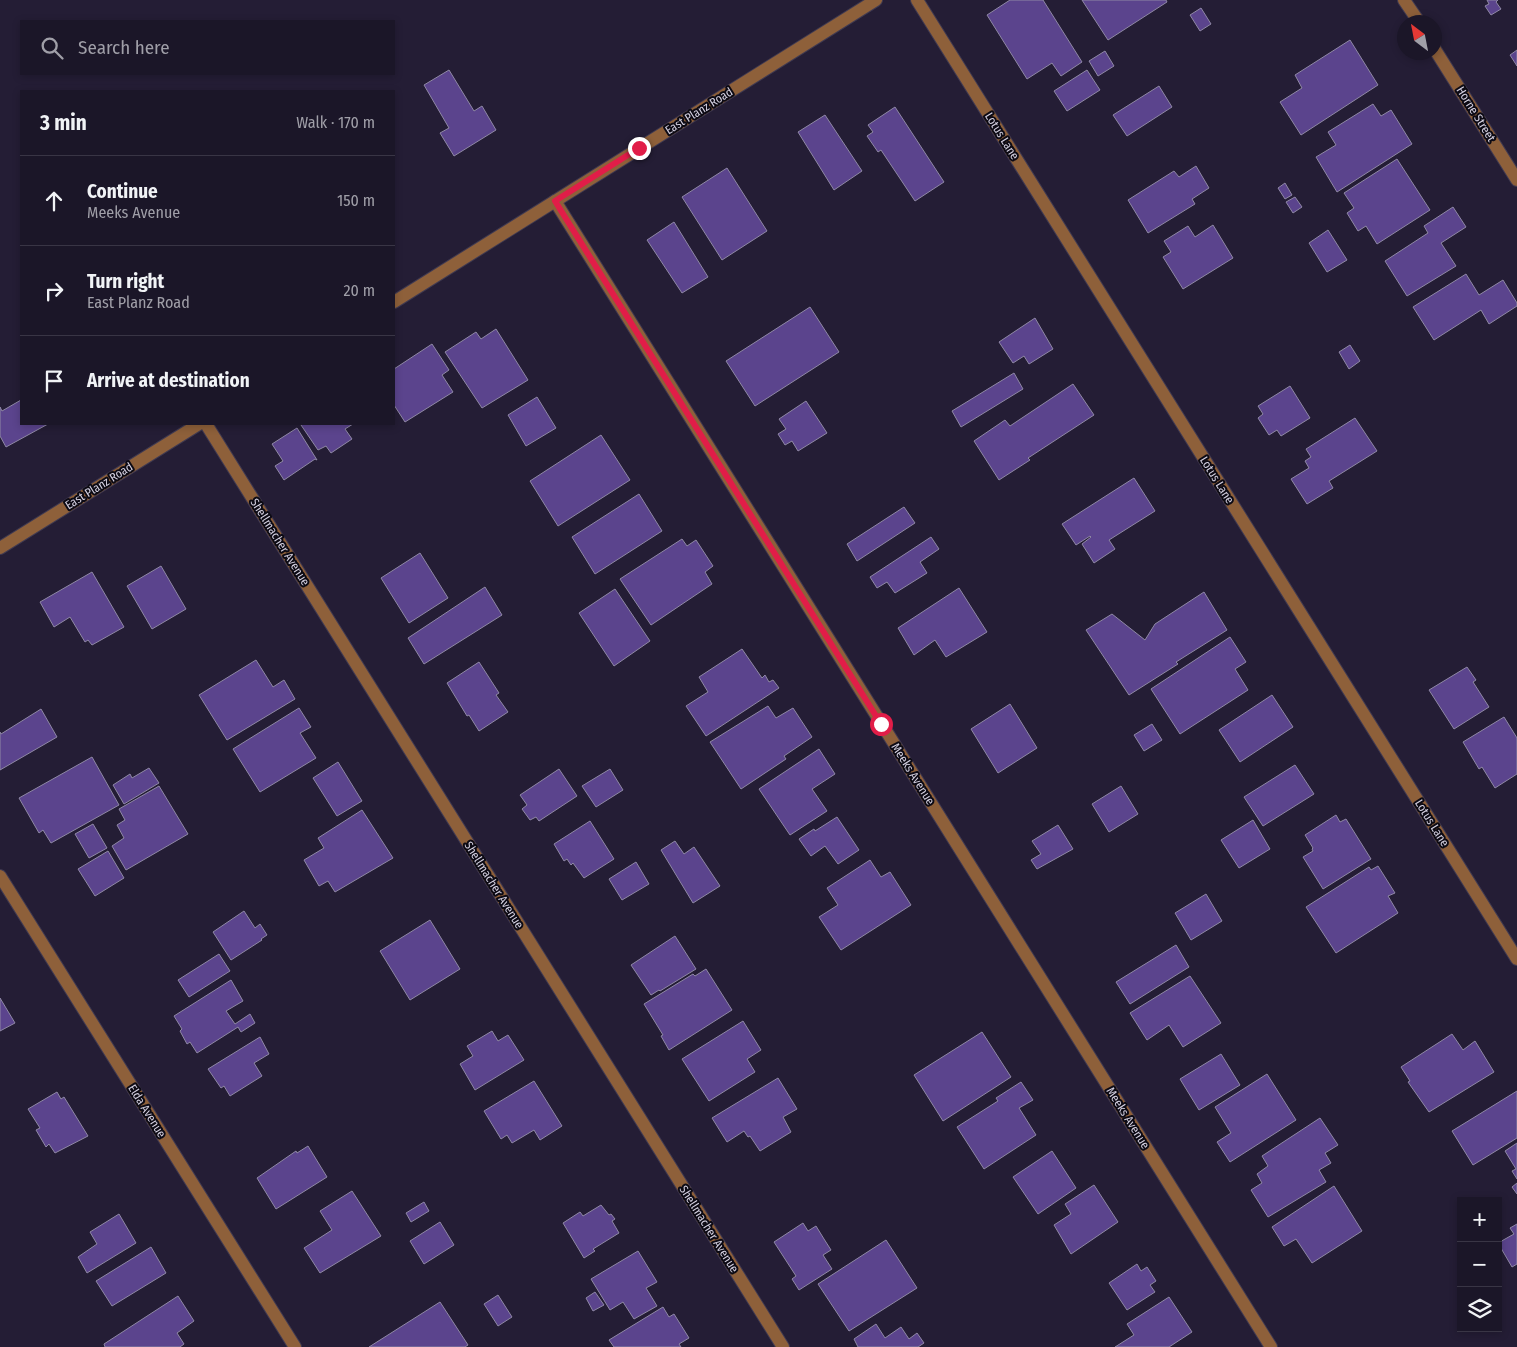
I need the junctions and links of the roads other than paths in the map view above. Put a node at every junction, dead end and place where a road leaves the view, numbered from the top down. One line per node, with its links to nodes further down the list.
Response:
1 (876, 0): 7 (street, East Planz Road)
2 (917, 0): 13 (street, Lotus Lane)
3 (1404, 0): 4 (street)
4 (1414, 15)
5 (1442, 60): 6 (street, Horne Street)
6 (1517, 180)
7 (555, 201): 8 (street, East Planz Road); 16 (street, Meeks Avenue)
8 (395, 301)
9 (197, 425): 11 (street, East Planz Road)
10 (207, 425): 15 (street, Shellmacher Avenue)
11 (0, 548)
12 (0, 876): 14 (street, Elda Avenue)
13 (1517, 959)
14 (295, 1347)
15 (783, 1347)
16 (1271, 1347)

